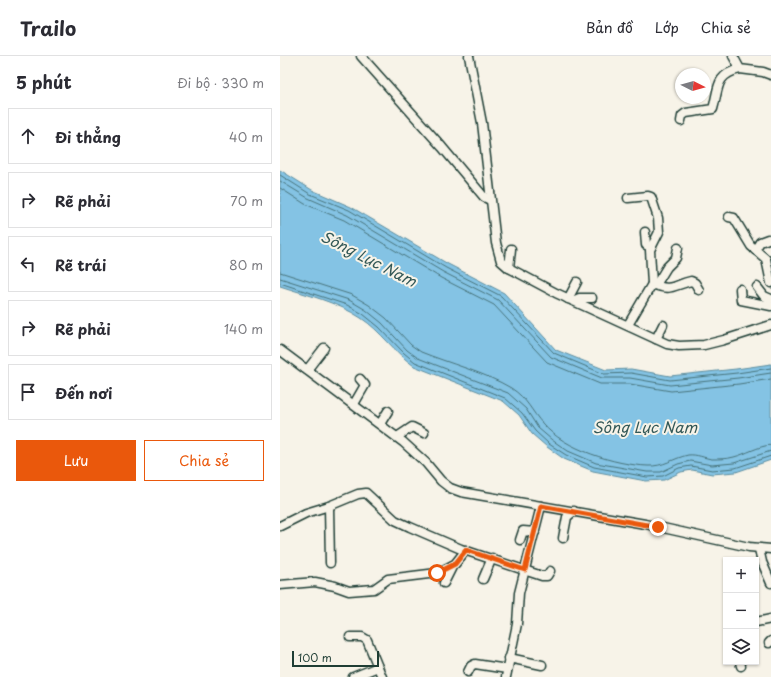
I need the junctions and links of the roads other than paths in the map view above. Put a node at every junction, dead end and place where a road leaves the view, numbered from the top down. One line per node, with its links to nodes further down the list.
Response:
1 (361, 56): 8 (street)
2 (469, 56): 8 (street)
3 (733, 56): 4 (street)
4 (740, 69): 5 (street); 6 (street)
5 (771, 75)
6 (681, 122)
7 (628, 198): 12 (street)
8 (490, 200): 17 (street)
9 (729, 217): 15 (street)
10 (645, 232): 12 (street)
11 (768, 239): 15 (street)
12 (651, 247): 21 (street)
13 (511, 248): 17 (street)
14 (678, 248): 21 (street)
15 (755, 250): 16 (street)
16 (768, 255): 18 (street)
17 (509, 268): 27 (street)
18 (770, 272): 20 (street)
19 (577, 282): 27 (street)
20 (771, 283)
21 (654, 284): 24 (street); 29 (street)
22 (757, 287): 26 (street)
23 (740, 289): 28 (street)
24 (699, 290)
25 (592, 298): 27 (street)
26 (771, 299)
27 (571, 300): 29 (street)
28 (771, 306)
29 (628, 325): 32 (street)
30 (663, 325): 32 (street)
31 (771, 325): 32 (street)
32 (656, 339)
33 (324, 348): 35 (street)
34 (280, 350): 37 (street)
35 (315, 359): 36 (street); 37 (street)
36 (322, 366)
37 (307, 370): 39 (street)
38 (360, 379): 39 (street)
39 (354, 404): 41 (street)
40 (388, 411): 41 (street)
41 (380, 424): 43 (street)
42 (424, 433): 43 (street)
43 (397, 437): 45 (street)
44 (329, 506): 47 (street); 53 (street); 55 (street)
45 (541, 506): 46 (street); 48 (street)
46 (574, 511): 49 (street); 51 (street)
47 (280, 526)
48 (535, 532): 50 (street); 57 (street)
49 (563, 538)
50 (520, 540)
51 (760, 549): 52 (street); 61 (street)
52 (771, 549)
53 (466, 550): 54 (street); 56 (street)
54 (492, 558): 57 (street); 59 (street)
55 (330, 562)
56 (453, 566): 60 (street); 62 (street)
57 (525, 570): 58 (street); 66 (street)
58 (550, 571)
59 (483, 579)
60 (444, 583)
61 (771, 583)
62 (280, 585)
63 (771, 619): 64 (street)
64 (759, 621)
65 (350, 638): 69 (street)
66 (509, 658): 68 (street); 70 (street)
67 (494, 664): 70 (street)
68 (542, 665)
69 (378, 667): 72 (street); 73 (street)
70 (505, 671): 71 (street)
71 (468, 672)
72 (352, 677)
73 (382, 677)

